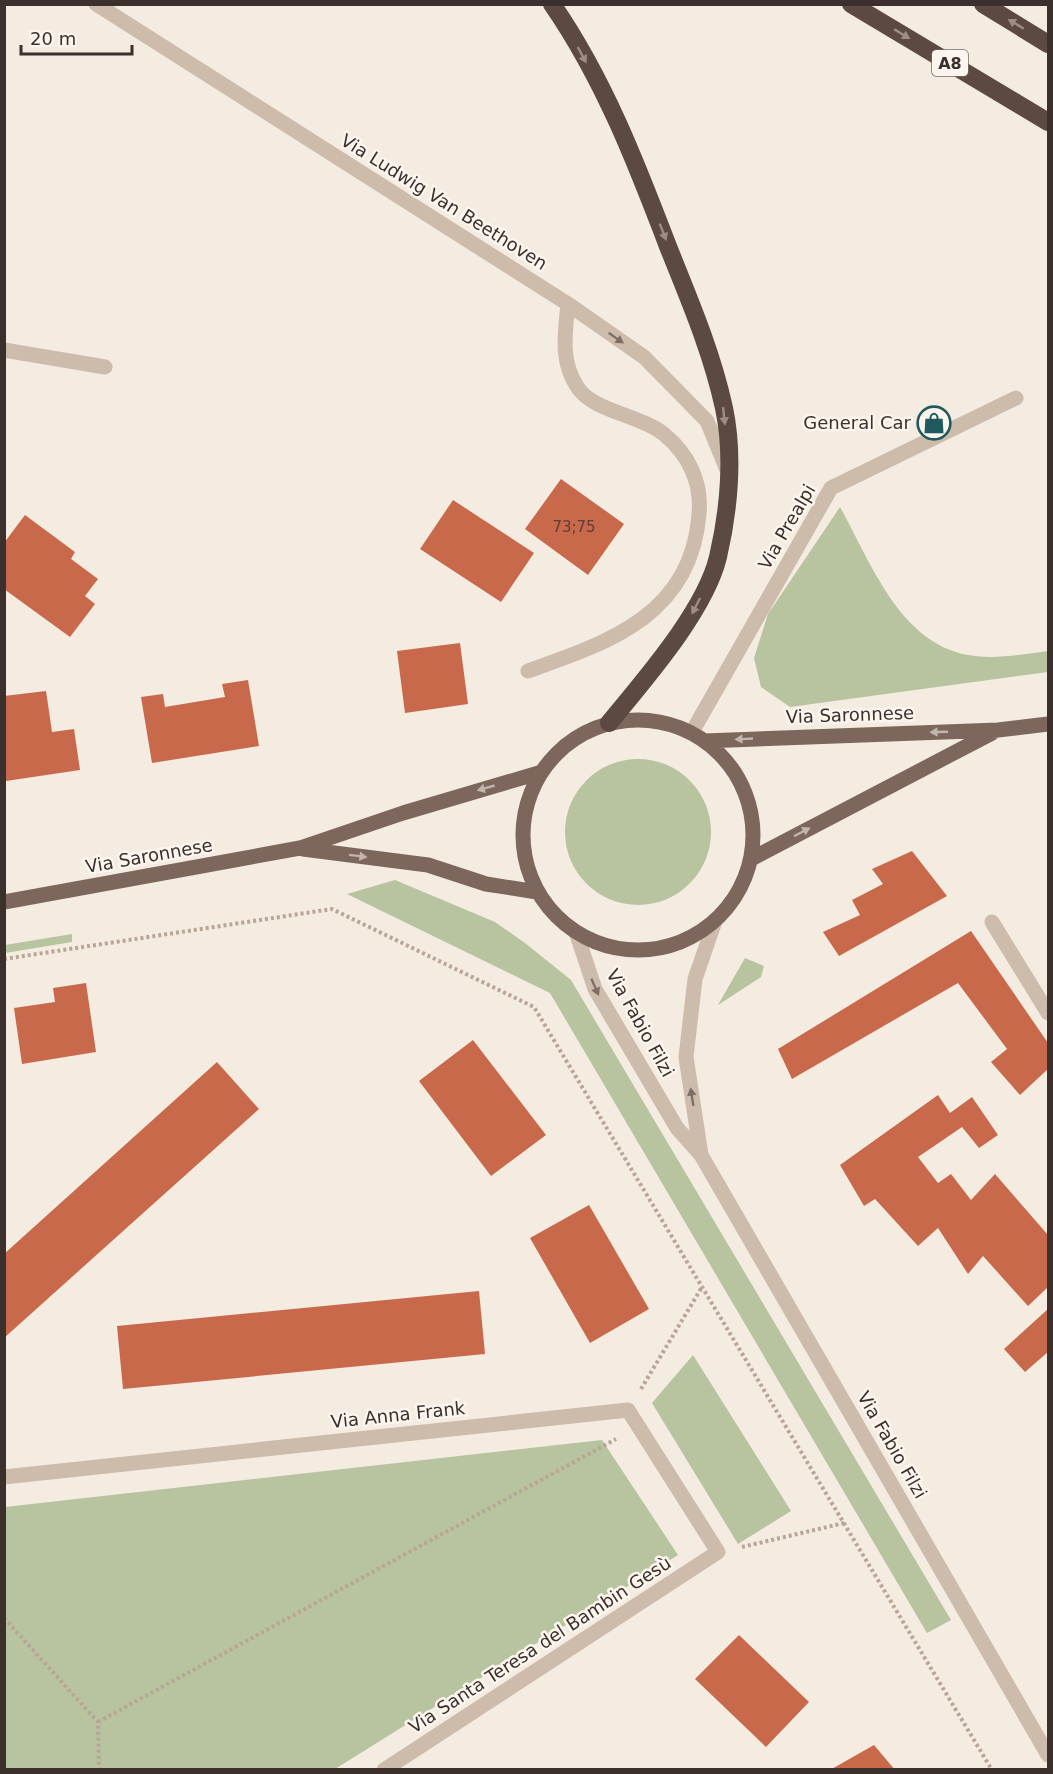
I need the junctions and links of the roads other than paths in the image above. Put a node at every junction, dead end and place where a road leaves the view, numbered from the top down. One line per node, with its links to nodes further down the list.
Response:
1 (96, 4): 7 (street, Via Ludwig Van Beethoven)
2 (552, 4): 11 (highway, one-way to 11)
3 (851, 4): 6 (highway, A8, one-way to 6)
4 (983, 4): 5 (highway, one-way to 4)
5 (1048, 44)
6 (1048, 122)
7 (568, 304): 11 (street, Via Ludwig Van Beethoven, one-way to 11); 12 (street)
8 (4, 350): 9 (street)
9 (105, 367)
10 (1016, 398): 16 (street, Via Prealpi)
11 (729, 475): 13 (highway, one-way to 13)
12 (528, 671)
13 (609, 723): 16 (main road, Via Saronnese); 17 (main road, Via Saronnese)
14 (1048, 724): 15 (main road, Via Saronnese)
15 (998, 730): 16 (main road, Via Saronnese, one-way to 16); 19 (main road, Via Saronnese, one-way to 15)
16 (698, 737): 19 (main road, Via Saronnese)
17 (542, 772): 18 (main road, Via Saronnese, one-way to 18); 20 (main road, Via Saronnese)
18 (300, 848): 20 (main road, Via Saronnese, one-way to 20); 21 (main road, Via Saronnese)
19 (750, 859): 22 (main road, Via Saronnese)
20 (537, 892): 24 (main road, Via Saronnese)
21 (4, 902)
22 (715, 921): 24 (main road, Via Saronnese); 26 (street, Via Fabio Filzi, one-way to 22)
23 (992, 922): 25 (street)
24 (576, 932): 26 (street, Via Fabio Filzi, one-way to 26)
25 (1048, 1012)
26 (701, 1155): 29 (street, Via Fabio Filzi)
27 (4, 1477): 28 (street, Via Anna Frank)
28 (718, 1552): 30 (street, Via Santa Teresa del Bambin Gesù)
29 (1048, 1755)
30 (384, 1770)

